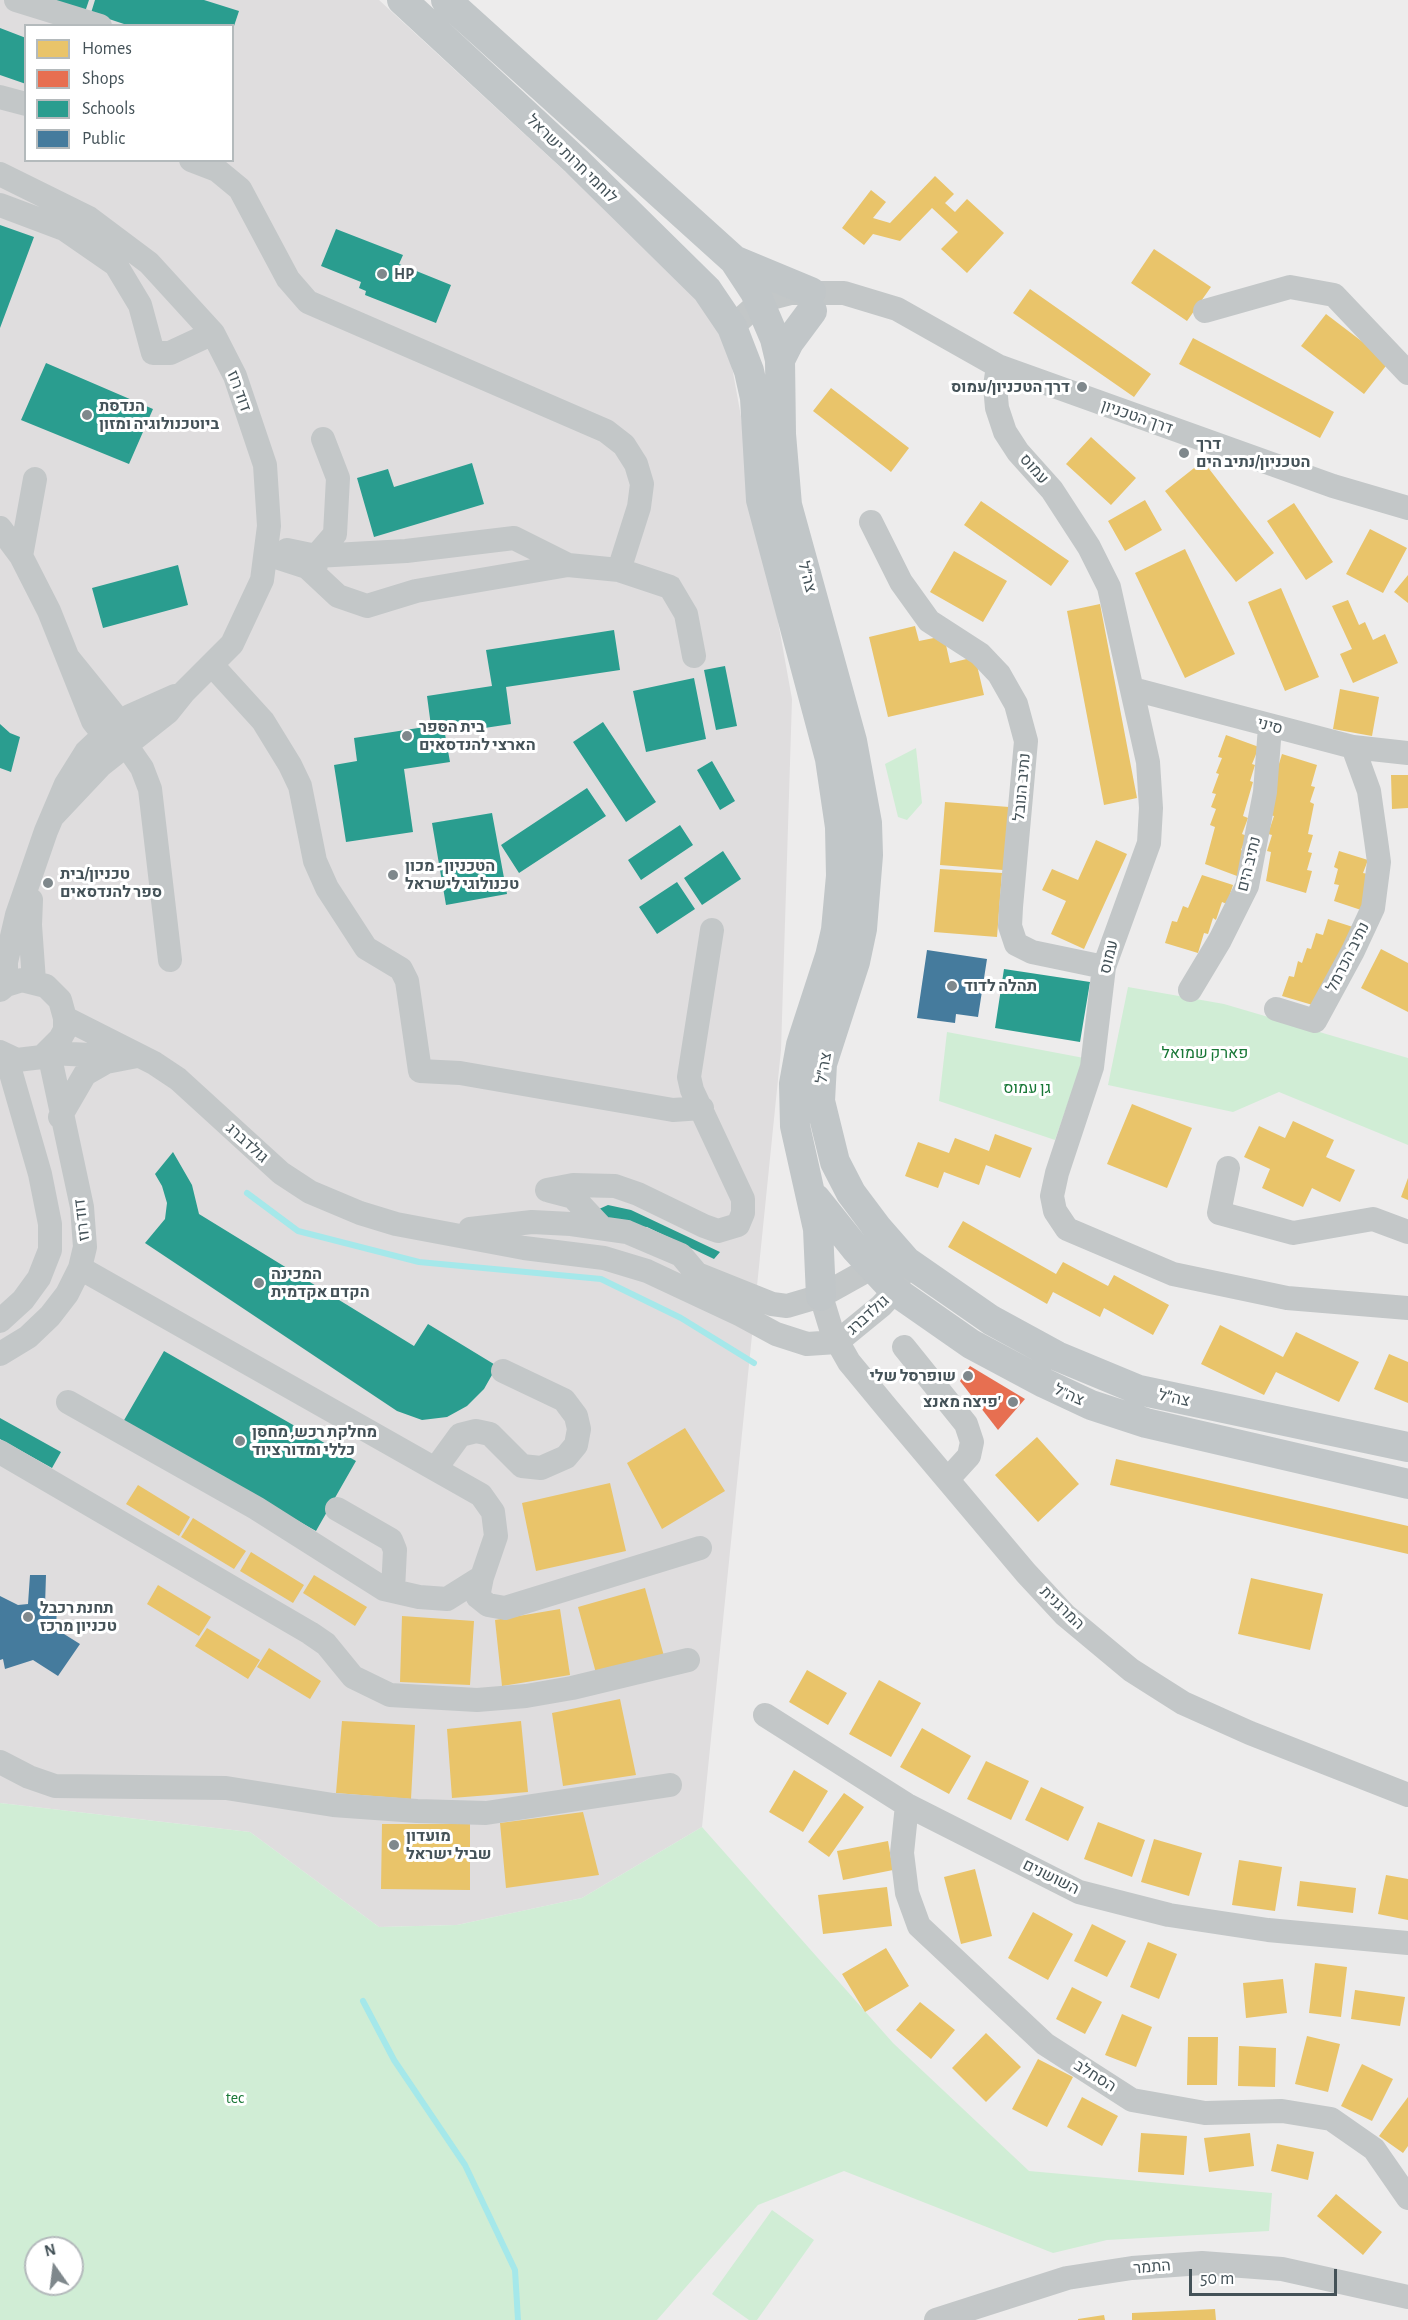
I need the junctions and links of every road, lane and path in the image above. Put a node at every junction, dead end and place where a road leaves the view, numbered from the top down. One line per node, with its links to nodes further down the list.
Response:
1 (16, 0): 4 (street)
2 (402, 0): 14 (main road, לוחמי חרות ישראל)
3 (446, 0): 10 (main road, לוחמי חרות ישראל)
4 (94, 24)
5 (0, 97): 6 (street)
6 (24, 103)
7 (196, 162): 27 (street)
8 (0, 174): 15 (street, דוד רוז)
9 (0, 205): 15 (street)
10 (734, 260): 11 (main road); 13 (main road, לוחמי חרות ישראל)
11 (812, 302): 13 (street, דרך הטכניון); 16 (main road); 17 (street, דרך הטכניון)
12 (1205, 311): 18 (street)
13 (765, 313): 14 (street, דרך הטכניון); 16 (main road, צה״ל)
14 (732, 327): 51 (main road, צה״ל)
15 (213, 333): 23 (street, דוד רוז)
16 (780, 360): 58 (main road, צה״ל)
17 (998, 366): 20 (street, דרך הטכניון); 30 (street, עמוס)
18 (1408, 373)
19 (322, 439): 25 (street)
20 (1408, 508)
21 (871, 522): 39 (street, נתיב הנובל)
22 (2, 529): 24 (street); 24 (street)
23 (275, 553): 25 (street); 29 (street, דוד רוז)
24 (21, 556): 32 (street)
25 (316, 565): 26 (street); 26 (street)
26 (568, 565): 27 (street)
27 (619, 570): 28 (street)
28 (694, 656)
29 (212, 665): 32 (street, דוד רוז); 48 (street)
30 (1133, 689): 31 (street, סיני); 39 (street, עמוס)
31 (1270, 727): 33 (street, סיני); 42 (street, נתיב הים)
32 (117, 734): 35 (street, דוד רוז); 38 (street)
33 (1353, 747): 34 (street, סיני); 43 (street, נתיב הכרמל)
34 (1408, 753)
35 (32, 874): 36 (street, דוד רוז); 40 (street, דוד רוז)
36 (9, 922): 41 (street, דוד רוז)
37 (712, 930): 48 (street)
38 (170, 960)
39 (1104, 967): 64 (street, עמוס)
40 (34, 981): 41 (street); 44 (street)
41 (2, 985)
42 (1190, 990)
43 (1276, 1009)
44 (65, 1018): 45 (street); 47 (street, גולדברג)
45 (49, 1053): 46 (street); 47 (street); 49 (street, דוד רוז)
46 (3, 1054): 65 (street, דוד רוז)
47 (137, 1056): 49 (street); 56 (street, גולדברג)
48 (702, 1108): 52 (street)
49 (60, 1117): 60 (street, דוד רוז)
50 (1228, 1168): 57 (street)
51 (805, 1174): 59 (main road, צה"ל); 63 (main road)
52 (638, 1194): 53 (street); 53 (street)
53 (584, 1207): 55 (street)
54 (478, 1228): 55 (street, גולדברג); 56 (street, גולדברג); 61 (street)
55 (602, 1228): 61 (street, גולדברג)
56 (446, 1232): 66 (street, גולדברג)
57 (1408, 1232)
58 (906, 1261): 59 (street, גולדברג); 62 (street, גולדברג); 71 (main road, צה״ל)
59 (873, 1267): 62 (main road, צה"ל); 63 (street, גולדברג)
60 (80, 1268): 68 (street, דוד רוז); 73 (street)
61 (697, 1274): 63 (street, גולדברג)
62 (895, 1290): 66 (street, גולדברג); 75 (main road, צה"ל)
63 (821, 1296): 66 (street, המרגנית)
64 (1408, 1308)
65 (0, 1321)
66 (837, 1342): 74 (street, המרגנית)
67 (904, 1347): 74 (street)
68 (0, 1354)
69 (503, 1371): 73 (street)
70 (68, 1402): 79 (street)
71 (1408, 1447)
72 (0, 1452): 80 (street)
73 (436, 1468): 78 (street)
74 (948, 1479): 84 (street, המרגנית)
75 (1408, 1484)
76 (337, 1509): 79 (street)
77 (700, 1548): 78 (street)
78 (482, 1577): 79 (street)
79 (393, 1590)
80 (688, 1660)
81 (765, 1715): 85 (street, השושנים)
82 (0, 1762): 83 (street)
83 (670, 1785)
84 (1408, 1795)
85 (908, 1804): 86 (street, השושנים); 87 (street, הסחלב)
86 (1408, 1943)
87 (1408, 2198)
88 (1408, 2297): 89 (street, התמר)
89 (936, 2320)

